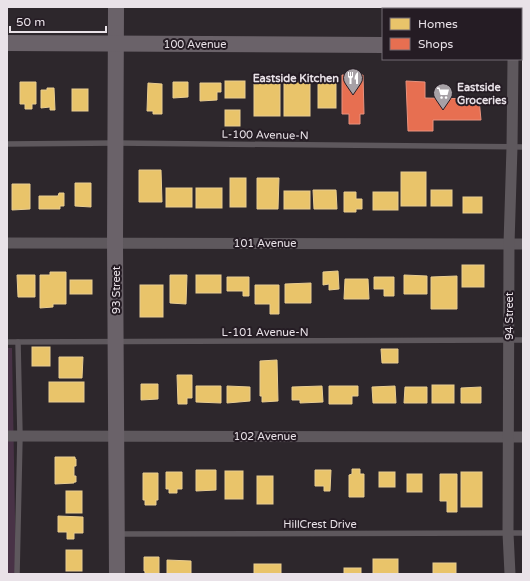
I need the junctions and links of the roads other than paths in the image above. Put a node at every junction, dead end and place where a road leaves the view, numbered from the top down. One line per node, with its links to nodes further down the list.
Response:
1 (116, 7): 3 (street, 93 Street)
2 (7, 43): 3 (street, 100 Avenue)
3 (116, 44): 4 (street, 100 Avenue); 6 (street, 93 Street)
4 (382, 45)
5 (513, 60): 8 (street, 94 Street)
6 (116, 143): 7 (lane, L-100 Avenue-N); 8 (lane, L-100 Avenue-N); 9 (street, 93 Street)
7 (7, 144)
8 (518, 147): 11 (street, 94 Street)
9 (115, 243): 10 (street, 101 Avenue); 11 (street, 101 Avenue); 17 (street, 93 Street)
10 (7, 244)
11 (509, 244): 12 (street, 101 Avenue); 13 (street, 94 Street)
12 (523, 244)
13 (509, 340): 14 (lane, L-101 Avenue-N); 17 (lane, L-101 Avenue-N); 21 (street, 94 Street)
14 (523, 340)
15 (7, 342): 16 (lane, L-101 Avenue-N)
16 (18, 342): 17 (lane, L-101 Avenue-N); 19 (lane)
17 (116, 343): 20 (street, 93 Street)
18 (7, 436): 19 (street, 102 Avenue)
19 (20, 436): 20 (street, 102 Avenue); 26 (lane)
20 (116, 436): 21 (street, 102 Avenue); 25 (street, 93 Street)
21 (508, 437): 22 (street, 102 Avenue); 23 (street, 94 Street)
22 (523, 437)
23 (508, 533): 24 (lane, HillCrest Drive); 25 (lane, HillCrest Drive); 28 (street, 94 Street)
24 (523, 533)
25 (117, 534): 27 (street, 93 Street)
26 (17, 574)
27 (117, 574)
28 (510, 574)

